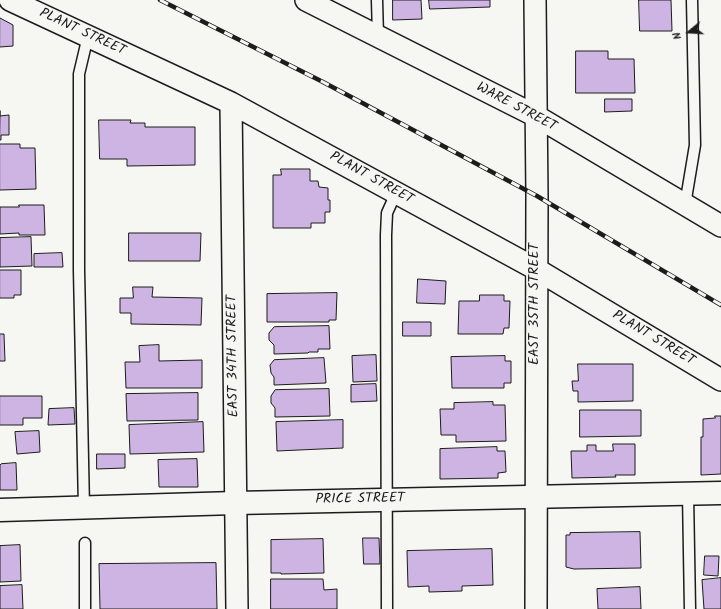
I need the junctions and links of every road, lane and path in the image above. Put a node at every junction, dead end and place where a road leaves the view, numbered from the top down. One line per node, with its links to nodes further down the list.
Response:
1 (10, 0): 6 (street, PLANT STREET)
2 (306, 0): 7 (street, WARE STREET)
3 (377, 0): 7 (lane)
4 (535, 0): 9 (street, EAST 35TH STREET)
5 (692, 0): 11 (lane)
6 (88, 36): 8 (street, PLANT STREET); 20 (lane)
7 (378, 36): 9 (street, WARE STREET)
8 (231, 103): 10 (street, PLANT STREET); 19 (street, EAST 34TH STREET)
9 (536, 116): 11 (street, WARE STREET); 13 (street, EAST 35TH STREET)
10 (396, 193): 13 (street, PLANT STREET); 18 (lane)
11 (685, 205): 12 (street, WARE STREET)
12 (721, 226)
13 (536, 269): 14 (street, PLANT STREET); 17 (street, EAST 35TH STREET)
14 (721, 380)
15 (721, 493): 16 (main road, PRICE STREET)
16 (688, 494): 17 (main road, PRICE STREET); 27 (lane)
17 (536, 496): 18 (main road, PRICE STREET); 26 (street, EAST 35TH STREET)
18 (387, 499): 19 (main road, PRICE STREET); 25 (lane)
19 (235, 503): 20 (main road, PRICE STREET); 24 (street, EAST 34TH STREET)
20 (84, 508): 21 (main road, PRICE STREET)
21 (0, 510)
22 (85, 543): 23 (lane)
23 (85, 609)
24 (237, 609)
25 (387, 609)
26 (536, 609)
27 (690, 609)

